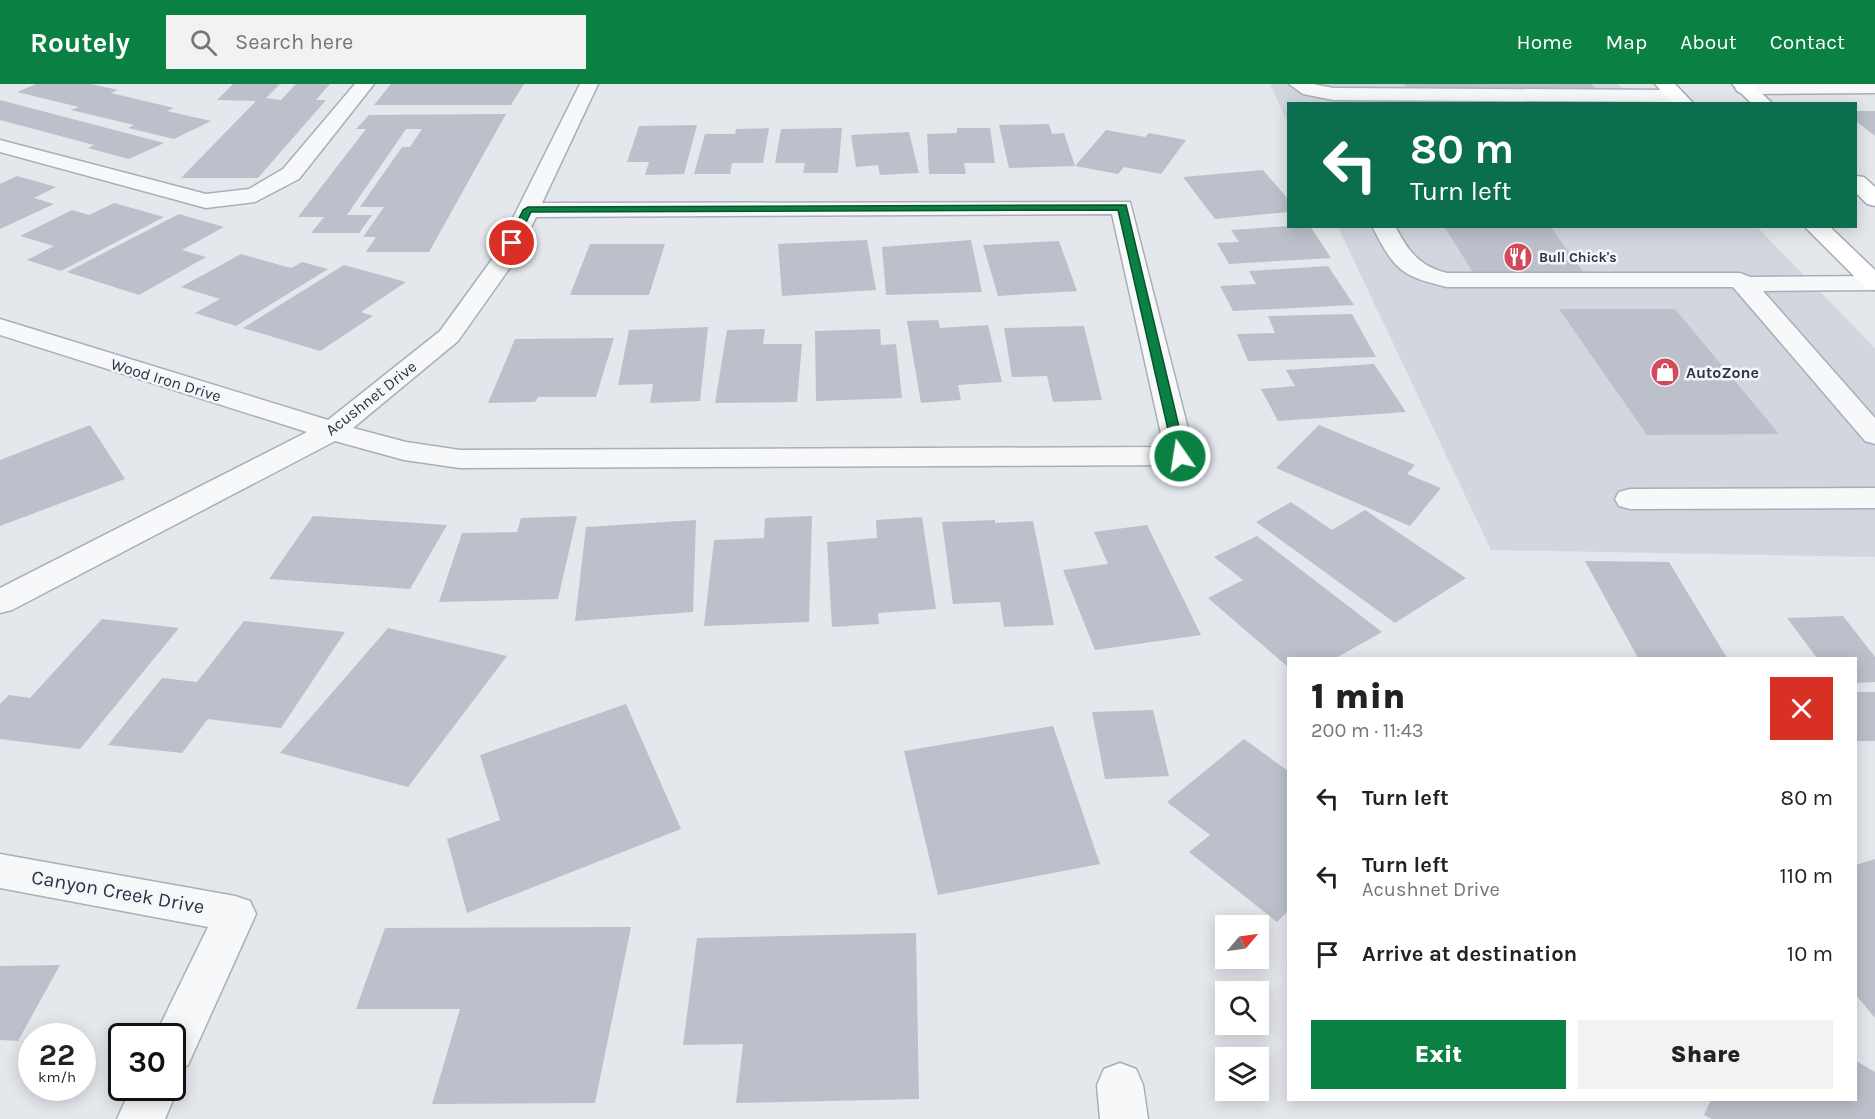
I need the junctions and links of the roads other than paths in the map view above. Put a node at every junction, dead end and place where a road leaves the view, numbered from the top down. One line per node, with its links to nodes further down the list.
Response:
1 (365, 84): 11 (street)
2 (589, 84): 14 (street, Acushnet Drive)
3 (1298, 84): 8 (street)
4 (1338, 84): 5 (street)
5 (1361, 86): 8 (street)
6 (1743, 86): 7 (street); 10 (main road)
7 (1875, 87)
8 (1607, 90): 9 (street)
9 (1675, 94)
10 (1762, 102)
11 (0, 146)
12 (1857, 183): 13 (main road)
13 (1875, 199)
14 (528, 210): 20 (street, Acushnet Drive); 20 (street, Wood Iron Drive)
15 (1384, 228): 18 (street)
16 (1817, 228): 17 (main road)
17 (1875, 283): 18 (street)
18 (1743, 284): 21 (street)
19 (0, 327): 20 (street, Wood Iron Drive)
20 (332, 431): 24 (street, Acushnet Drive)
21 (1875, 435)
22 (1875, 498): 23 (street)
23 (1630, 499)
24 (0, 602)
25 (0, 871): 26 (street, Canyon Creek Drive)
26 (185, 1023)
27 (149, 1101): 28 (street)
28 (141, 1119)

